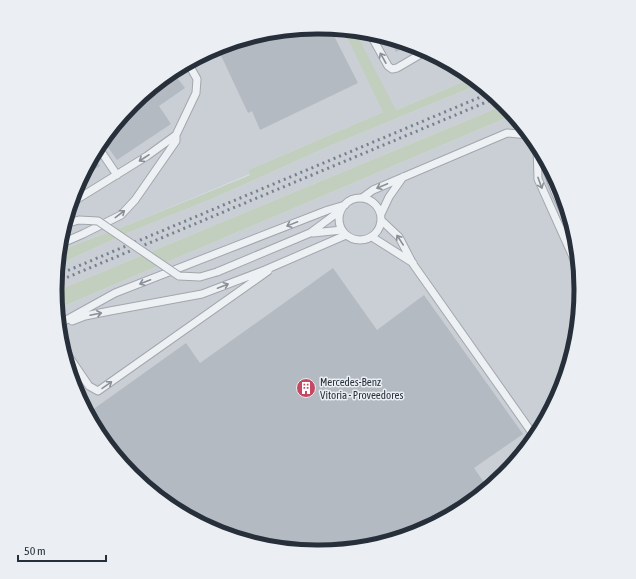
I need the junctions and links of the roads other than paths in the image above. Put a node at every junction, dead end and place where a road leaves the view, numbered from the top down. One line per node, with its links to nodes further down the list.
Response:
1 (374, 40): 2 (lane, one-way to 1)
2 (420, 55)
3 (191, 68): 5 (lane)
4 (521, 134): 9 (lane)
5 (176, 135): 8 (lane, one-way to 8); 18 (lane, one-way to 5)
6 (102, 154): 8 (lane)
7 (537, 160): 19 (lane, one-way to 19)
8 (117, 175): 10 (lane)
9 (403, 177): 11 (lane, one-way to 11); 13 (lane)
10 (80, 198)
11 (362, 198): 12 (lane); 13 (lane)
12 (343, 208): 15 (lane); 16 (lane); 22 (lane, one-way to 22)
13 (381, 217): 17 (lane); 20 (lane, one-way to 13)
14 (71, 222): 16 (lane, bridge)
15 (344, 232): 16 (lane); 17 (lane); 21 (lane)
16 (310, 233)
17 (372, 237): 20 (lane)
18 (67, 241)
19 (570, 251)
20 (413, 264): 25 (lane)
21 (274, 266): 23 (lane, one-way to 21); 24 (lane, one-way to 21)
22 (65, 322)
23 (65, 323)
24 (73, 363)
25 (530, 430)

